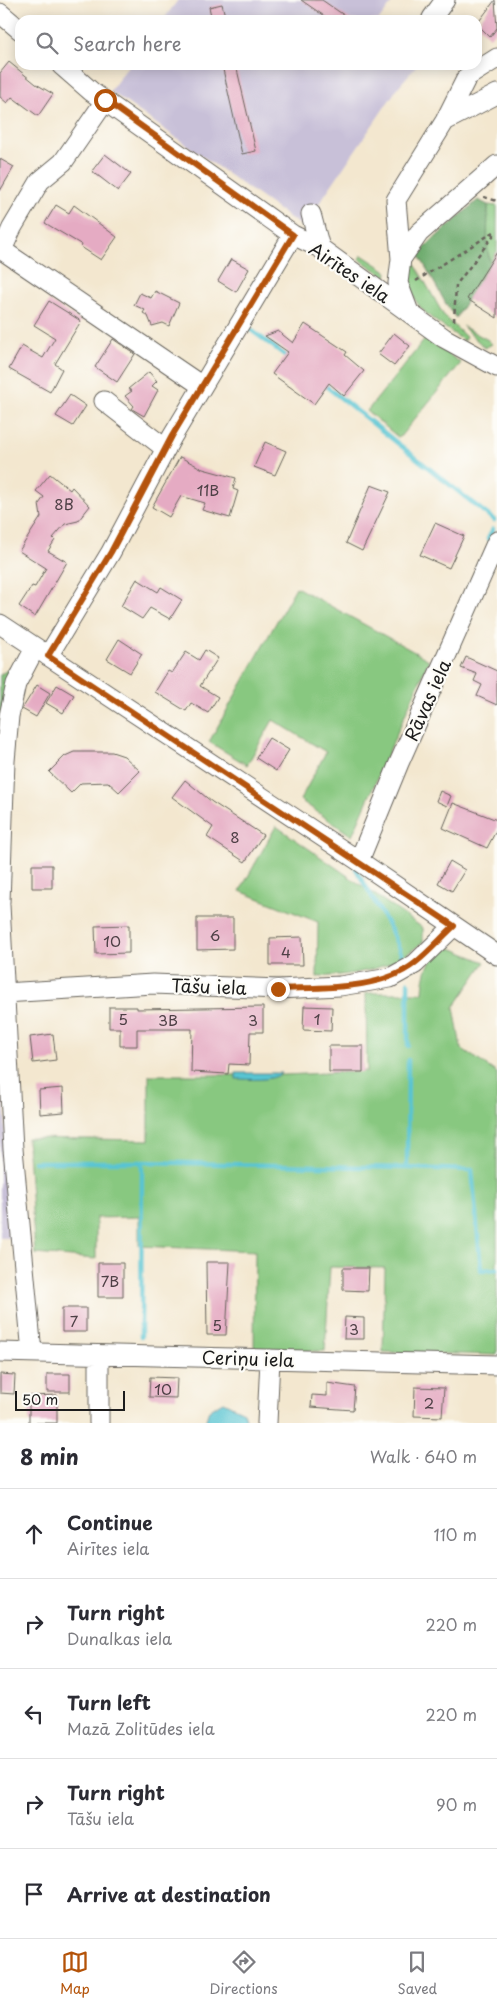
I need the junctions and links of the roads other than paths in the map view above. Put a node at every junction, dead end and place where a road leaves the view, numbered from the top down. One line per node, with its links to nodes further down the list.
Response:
1 (445, 0): 3 (street)
2 (0, 13): 4 (street)
3 (434, 15)
4 (15, 26)
5 (497, 58): 6 (street)
6 (482, 64)
7 (67, 70): 10 (street, Airītes iela)
8 (464, 71): 11 (street)
9 (497, 94): 11 (street)
10 (105, 100): 14 (street, Airītes iela); 19 (street)
11 (445, 121): 16 (street)
12 (497, 165): 16 (street)
13 (312, 214): 15 (street)
14 (293, 235): 15 (street, Airītes iela); 19 (street)
15 (320, 248): 17 (street, Airītes iela)
16 (401, 258): 17 (street)
17 (409, 312): 18 (street, Airītes iela)
18 (497, 367)
19 (202, 386): 21 (street)
20 (104, 401): 21 (street)
21 (166, 448): 24 (street)
22 (497, 541): 25 (street, Rāvas iela)
23 (0, 624): 24 (street)
24 (42, 652): 25 (street); 26 (street)
25 (359, 861): 27 (street)
26 (0, 903): 29 (street)
27 (454, 926): 28 (street); 29 (street, Tāšu iela)
28 (497, 955)
29 (4, 993): 30 (street)
30 (8, 1173): 32 (street)
31 (0, 1352): 32 (street, Ceriņu iela)
32 (32, 1353): 33 (street, Ceriņu iela)
33 (99, 1356): 34 (street, Ceriņu iela); 36 (street)
34 (270, 1359): 35 (street, Ceriņu iela); 37 (street)
35 (497, 1365)
36 (100, 1423)
37 (267, 1423)

